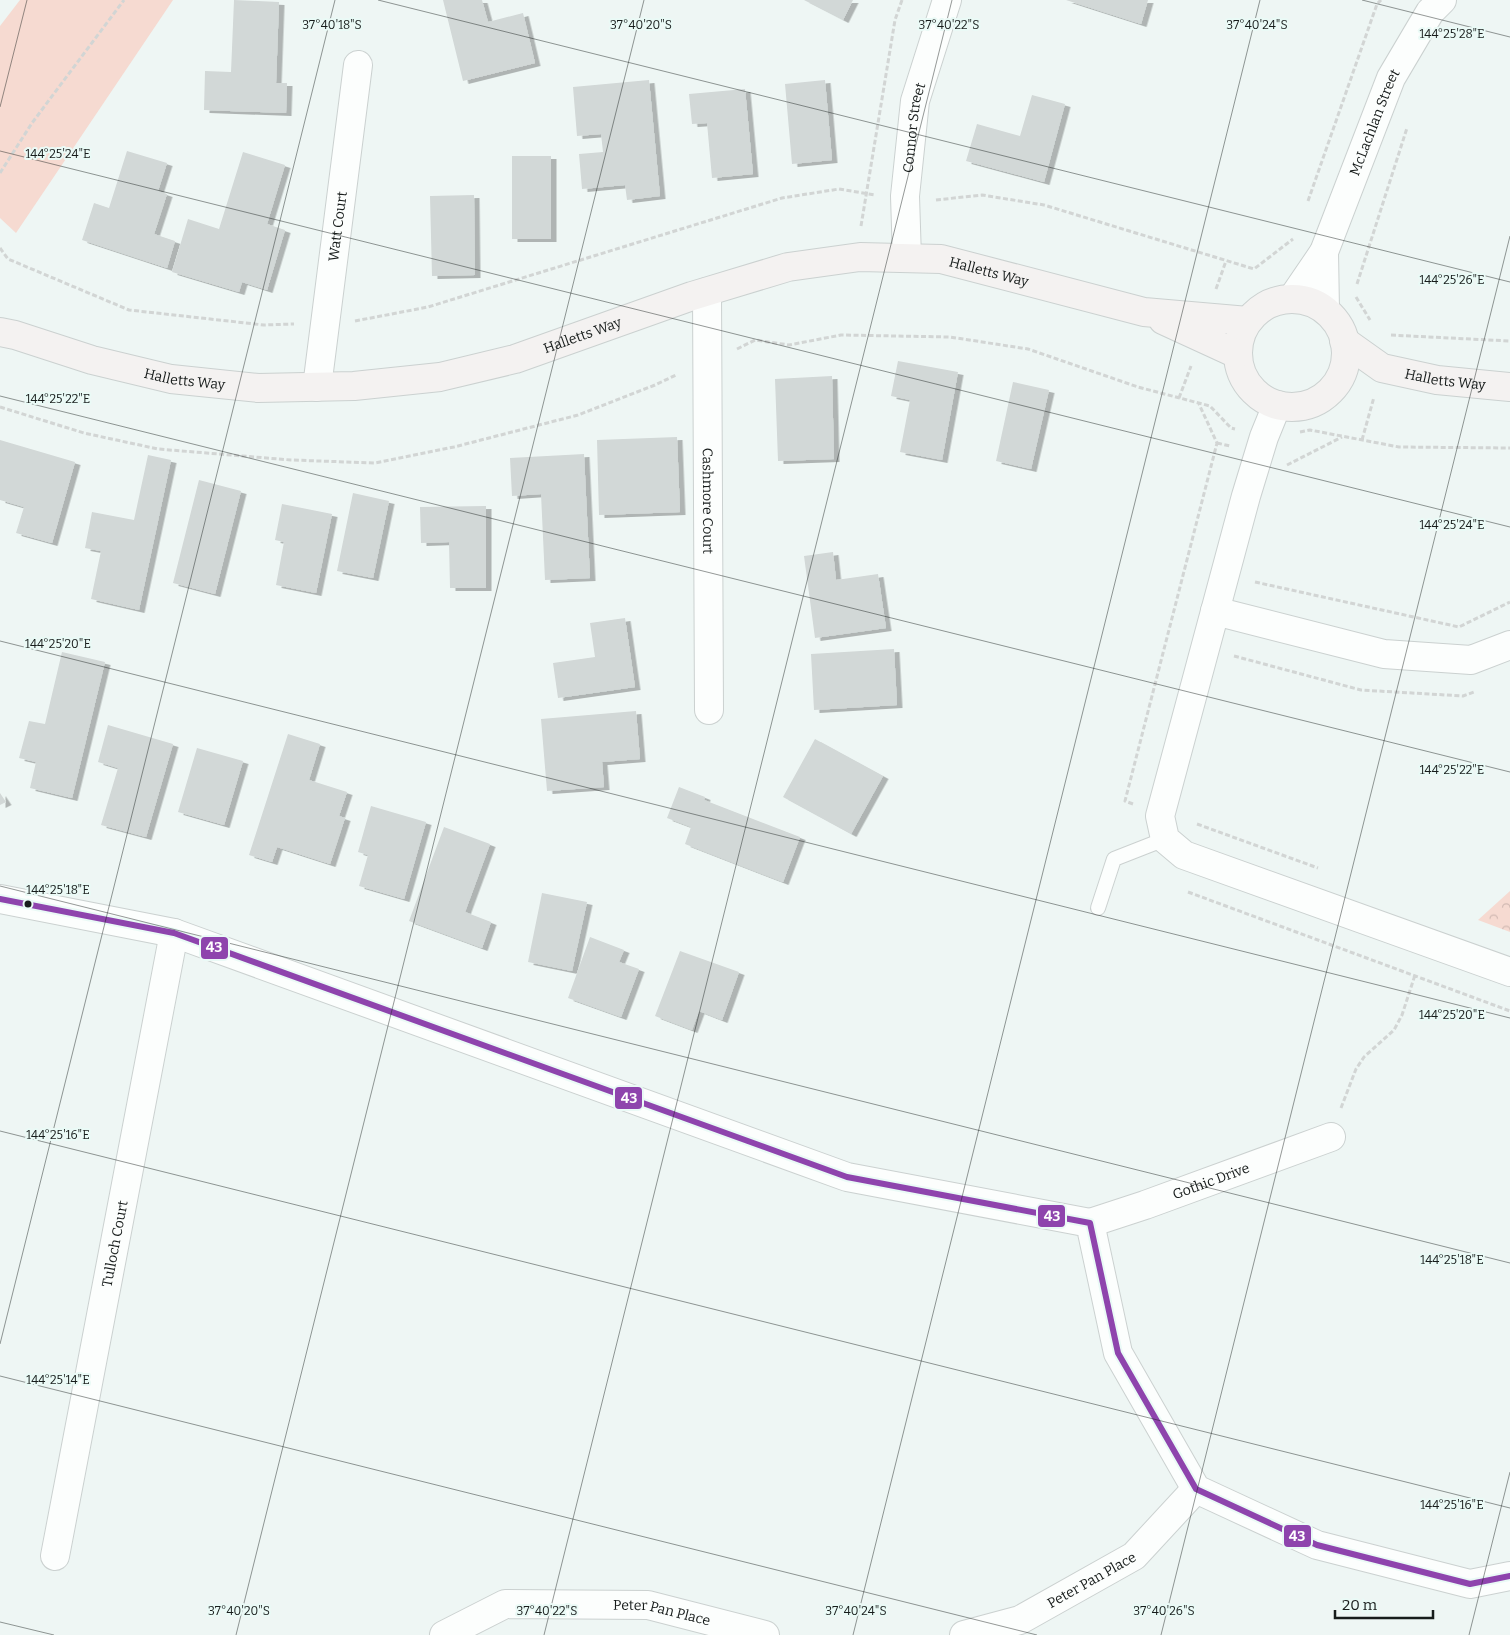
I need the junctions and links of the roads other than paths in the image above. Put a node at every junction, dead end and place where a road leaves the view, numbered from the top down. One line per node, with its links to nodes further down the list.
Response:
1 (947, 0): 5 (street, Connor Street)
2 (1442, 0): 4 (street, McLachlan Street)
3 (358, 65): 16 (street, Watt Court)
4 (1324, 252): 7 (street, McLachlan Street); 8 (street, McLachlan Street)
5 (906, 258): 6 (street, Halletts Way); 9 (street, Halletts Way)
6 (707, 292): 16 (street, Halletts Way); 21 (street, Cashmore Court)
7 (1292, 299): 8 (street); 10 (street)
8 (1326, 310): 12 (street)
9 (1144, 312): 10 (street, Halletts Way); 13 (street, Halletts Way)
10 (1248, 321): 13 (street)
11 (5, 331): 16 (street, Halletts Way)
12 (1344, 341): 14 (street, Halletts Way); 15 (street)
13 (1238, 354): 18 (street)
14 (1382, 368): 15 (street, Halletts Way); 17 (street, Halletts Way)
15 (1340, 377): 18 (street)
16 (317, 387)
17 (1510, 387)
18 (1277, 405): 19 (street)
19 (1216, 611): 20 (street); 22 (street)
20 (1510, 645)
21 (710, 710)
22 (1163, 828): 24 (lane); 26 (street)
23 (0, 899): 25 (street)
24 (1098, 908)
25 (174, 933): 28 (street); 30 (street, Tulloch Court)
26 (1510, 972)
27 (1331, 1137): 28 (street, Gothic Drive)
28 (1090, 1223): 29 (street)
29 (1196, 1489): 31 (street); 34 (street, Peter Pan Place)
30 (55, 1556)
31 (1510, 1576)
32 (444, 1635): 33 (street, Peter Pan Place)
33 (765, 1635)
34 (964, 1635)

